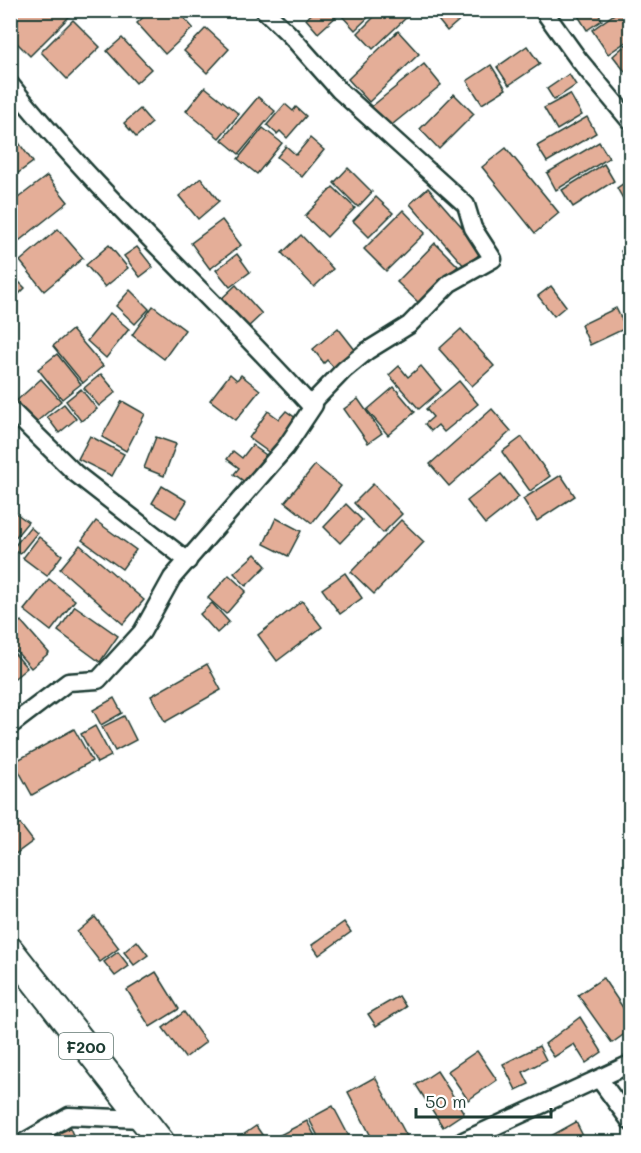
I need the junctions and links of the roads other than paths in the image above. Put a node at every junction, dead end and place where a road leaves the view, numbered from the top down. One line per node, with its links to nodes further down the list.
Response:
1 (264, 10): 5 (street)
2 (543, 10): 4 (street)
3 (10, 84): 5 (street)
4 (630, 121)
5 (310, 405): 7 (street)
6 (10, 409): 7 (street)
7 (188, 561): 8 (street)
8 (10, 726)
9 (10, 950): 12 (main road, F200)
10 (630, 1064): 11 (street)
11 (600, 1080): 13 (street); 16 (street)
12 (142, 1119): 14 (street); 15 (main road, F200)
13 (630, 1121)
14 (24, 1143)
15 (161, 1143)
16 (460, 1143)

